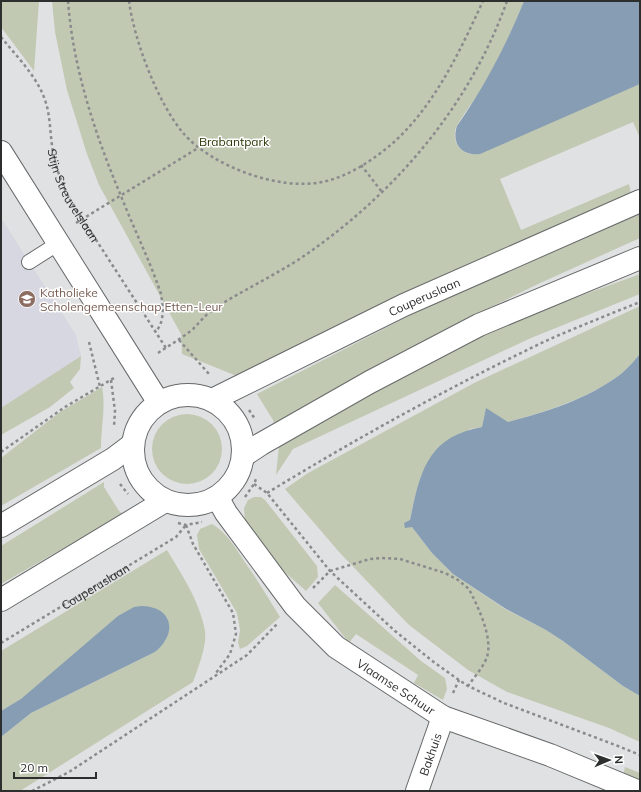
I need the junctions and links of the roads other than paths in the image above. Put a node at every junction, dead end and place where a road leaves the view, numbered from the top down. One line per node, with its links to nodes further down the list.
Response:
1 (1, 152): 3 (main road)
2 (640, 201): 6 (main road, Couperuslaan)
3 (59, 243): 5 (lane); 7 (main road)
4 (640, 258): 9 (main road)
5 (29, 262)
6 (212, 400): 7 (main road); 9 (main road)
7 (159, 403): 8 (main road)
8 (133, 444): 11 (main road); 12 (main road)
9 (243, 456): 10 (main road)
10 (217, 497): 11 (main road); 14 (main road, Vlaamse Schuur)
11 (165, 501): 13 (main road)
12 (1, 526)
13 (1, 600)
14 (443, 717): 15 (main road, Bakhuis); 16 (main road, Vlaamse Schuur)
15 (417, 791)
16 (637, 791)

